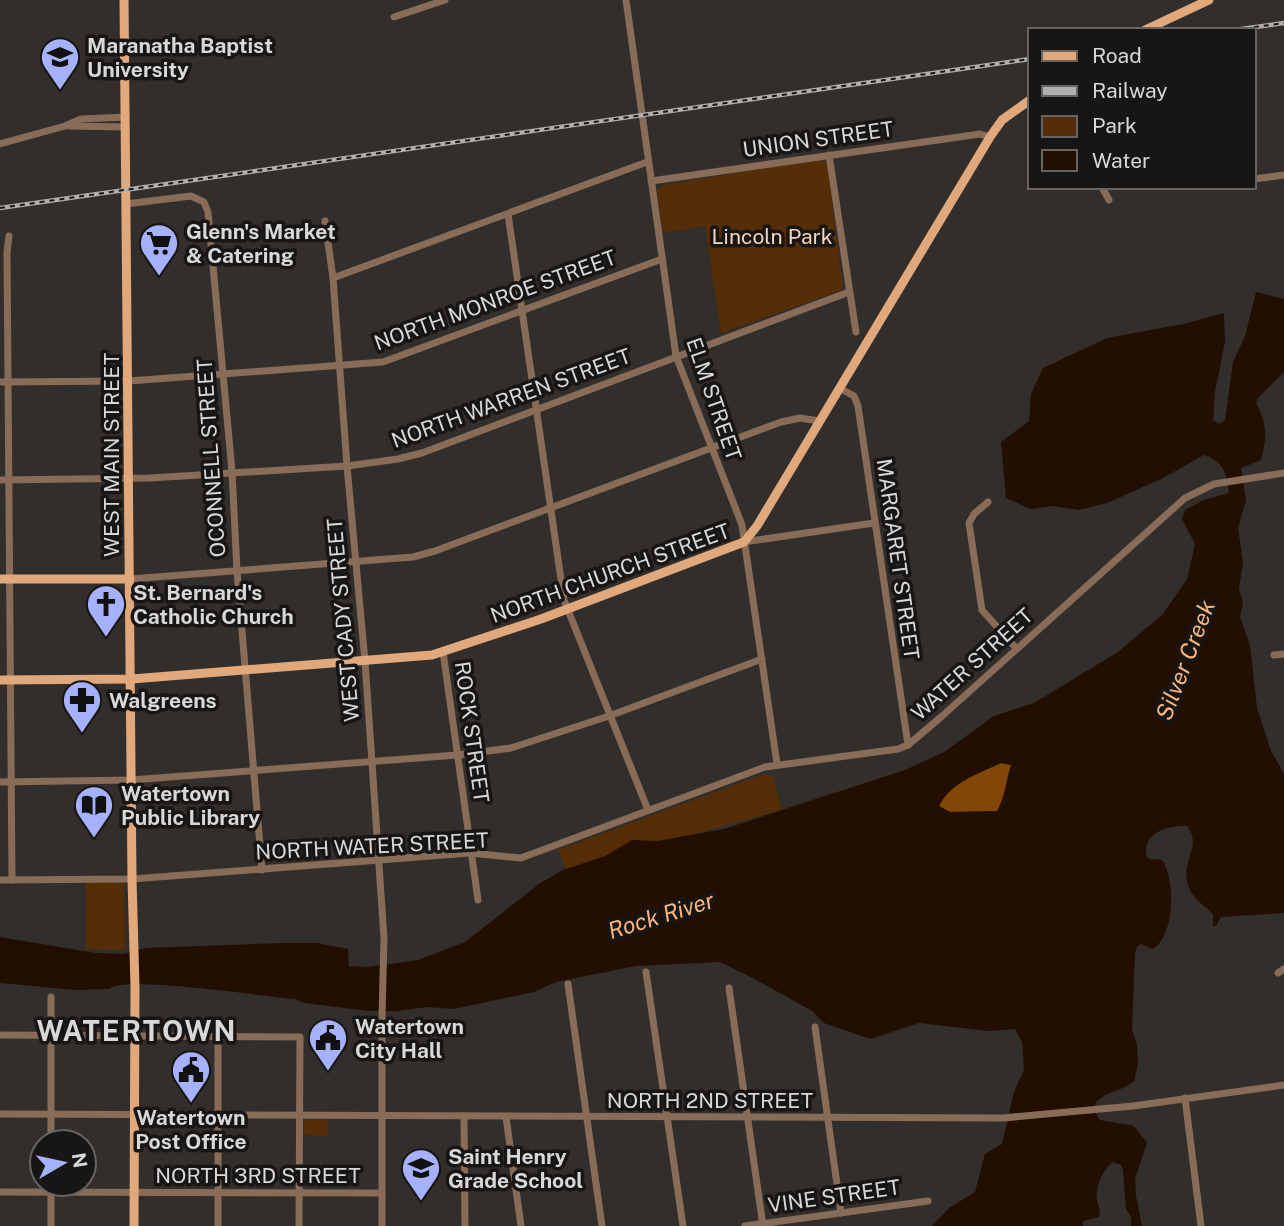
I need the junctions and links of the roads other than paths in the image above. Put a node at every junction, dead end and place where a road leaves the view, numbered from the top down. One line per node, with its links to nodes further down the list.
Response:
1 (124, 0): 8 (main road, WEST MAIN STREET)
2 (445, 0): 5 (street)
3 (626, 0): 12 (street, ELM STREET)
4 (1209, 0): 6 (main road)
5 (394, 17)
6 (1149, 28)
7 (1028, 101): 9 (main road, NORTH CHURCH STREET)
8 (126, 122): 10 (street); 18 (main road, WEST MAIN STREET)
9 (990, 137): 11 (street, UNION STREET); 32 (main road, NORTH CHURCH STREET)
10 (0, 144)
11 (829, 155): 15 (street, UNION STREET); 24 (street)
12 (648, 162): 15 (street, ELM STREET); 19 (street)
13 (1284, 175): 14 (street)
14 (1256, 180)
15 (650, 181): 22 (street, ELM STREET)
16 (1103, 189): 17 (street)
17 (1109, 200)
18 (126, 204): 29 (street, OCONNELL STREET); 30 (main road, WEST MAIN STREET)
19 (508, 214): 23 (street); 25 (street)
20 (326, 221): 23 (street, WEST CADY STREET)
21 (9, 236): 31 (street)
22 (662, 259): 25 (street, NORTH MONROE STREET); 27 (street, ELM STREET)
23 (333, 278): 28 (street, WEST CADY STREET)
24 (849, 292): 26 (street); 27 (street, NORTH WARREN STREET)
25 (522, 310): 28 (street, NORTH MONROE STREET); 33 (street)
26 (856, 332)
27 (676, 356): 33 (street, NORTH WARREN STREET); 35 (street, ELM STREET)
28 (339, 366): 29 (street, NORTH MONROE STREET); 36 (street, WEST CADY STREET)
29 (223, 373): 30 (street, NORTH MONROE STREET); 37 (street, OCONNELL STREET)
30 (129, 381): 31 (street, NORTH MONROE STREET); 39 (main road, WEST MAIN STREET)
31 (4, 382): 40 (street)
32 (839, 387): 34 (main road, NORTH CHURCH STREET); 43 (street, MARGARET STREET)
33 (536, 409): 36 (street, NORTH WARREN STREET); 42 (street)
34 (819, 421): 35 (street); 44 (main road, NORTH CHURCH STREET)
35 (711, 449): 42 (street); 44 (street, ELM STREET)
36 (347, 466): 37 (street, NORTH WARREN STREET); 45 (street, WEST CADY STREET)
37 (232, 471): 39 (street, NORTH WARREN STREET); 46 (street, OCONNELL STREET)
38 (1284, 473): 50 (street, WATER STREET)
39 (129, 479): 40 (street, NORTH WARREN STREET); 48 (main road, WEST MAIN STREET)
40 (4, 480): 47 (street)
41 (988, 502): 50 (street)
42 (551, 508): 45 (street); 49 (street)
43 (874, 523): 44 (street); 60 (street, MARGARET STREET)
44 (744, 542): 49 (main road, NORTH CHURCH STREET); 54 (street, ELM STREET)
45 (356, 561): 46 (street); 55 (street, WEST CADY STREET)
46 (237, 570): 48 (street); 56 (street, OCONNELL STREET)
47 (4, 579): 48 (main road); 58 (street)
48 (130, 579): 57 (main road, WEST MAIN STREET)
49 (567, 608): 51 (main road, NORTH CHURCH STREET); 59 (street)
50 (1016, 648): 60 (street, WATER STREET)
51 (443, 652): 55 (main road, NORTH CHURCH STREET); 61 (street, ROCK STREET)
52 (1284, 654): 53 (street)
53 (1274, 655)
54 (762, 659): 59 (street); 63 (street, ELM STREET)
55 (365, 661): 56 (main road, NORTH CHURCH STREET); 62 (street, WEST CADY STREET)
56 (246, 671): 57 (main road, NORTH CHURCH STREET); 64 (street, OCONNELL STREET)
57 (132, 679): 58 (main road, NORTH CHURCH STREET); 65 (main road, WEST MAIN STREET)
58 (5, 680): 67 (street)
59 (609, 716): 61 (street); 68 (street)
60 (908, 745): 63 (street, WATER STREET)
61 (457, 755): 62 (street); 69 (street, ROCK STREET)
62 (371, 762): 64 (street); 70 (street, WEST CADY STREET)
63 (777, 764): 68 (street, WATER STREET)
64 (253, 771): 65 (street); 71 (street, OCONNELL STREET)
65 (131, 780): 67 (street); 72 (main road, WEST MAIN STREET)
66 (0, 782): 67 (street)
67 (11, 782): 74 (street)
68 (648, 810): 69 (street, NORTH WATER STREET)
69 (470, 853): 70 (street, NORTH WATER STREET); 75 (street, ROCK STREET)
70 (379, 860): 71 (street, NORTH WATER STREET); 92 (street, WEST CADY STREET)
71 (262, 870): 72 (street, NORTH WATER STREET)
72 (132, 879): 74 (street, NORTH WATER STREET); 83 (main road, WEST MAIN STREET)
73 (0, 880): 74 (street, NORTH WATER STREET)
74 (12, 880)
75 (478, 900)
76 (646, 972): 97 (street)
77 (568, 984): 95 (street)
78 (729, 988): 98 (street)
79 (51, 997): 82 (street)
80 (815, 1027): 96 (street)
81 (0, 1035): 82 (street)
82 (51, 1035): 83 (street); 88 (street)
83 (135, 1035): 84 (street); 90 (main road, WEST MAIN STREET)
84 (218, 1037): 89 (street); 91 (street)
85 (1284, 1085): 86 (street, NORTH 2ND STREET)
86 (1185, 1098): 96 (street, NORTH 2ND STREET); 121 (street)
87 (0, 1114): 88 (street, NORTH 2ND STREET)
88 (51, 1114): 90 (street, NORTH 2ND STREET); 99 (street)
89 (300, 1114): 91 (street, NORTH 2ND STREET); 92 (street, NORTH 2ND STREET); 104 (street)
90 (135, 1115): 91 (street, NORTH 2ND STREET); 102 (main road, WEST MAIN STREET)
91 (218, 1115): 105 (street)
92 (383, 1115): 93 (street, NORTH 2ND STREET); 106 (street, WEST CADY STREET)
93 (464, 1116): 94 (street, NORTH 2ND STREET); 116 (street)
94 (506, 1117): 95 (street, NORTH 2ND STREET); 117 (street)
95 (587, 1117): 97 (street, NORTH 2ND STREET); 118 (street)
96 (828, 1117): 98 (street, NORTH 2ND STREET); 109 (street)
97 (667, 1118): 98 (street, NORTH 2ND STREET); 119 (street)
98 (748, 1118): 110 (street)
99 (51, 1128)
100 (28, 1190): 103 (street, NORTH 3RD STREET)
101 (98, 1190): 102 (street, NORTH 3RD STREET)
102 (135, 1191): 105 (street, NORTH 3RD STREET); 112 (main road, WEST MAIN STREET)
103 (0, 1192)
104 (299, 1192): 105 (street, NORTH 3RD STREET); 106 (street, NORTH 3RD STREET); 114 (street)
105 (218, 1193): 113 (street)
106 (382, 1193): 115 (street, WEST CADY STREET)
107 (51, 1198): 111 (street)
108 (928, 1201): 109 (street, VINE STREET)
109 (841, 1213): 110 (street, VINE STREET)
110 (762, 1225): 120 (street, VINE STREET)
111 (51, 1226)
112 (134, 1226)
113 (218, 1226)
114 (299, 1226)
115 (382, 1226)
116 (465, 1226)
117 (521, 1226)
118 (602, 1226)
119 (682, 1226)
120 (745, 1226)
121 (1202, 1226)

